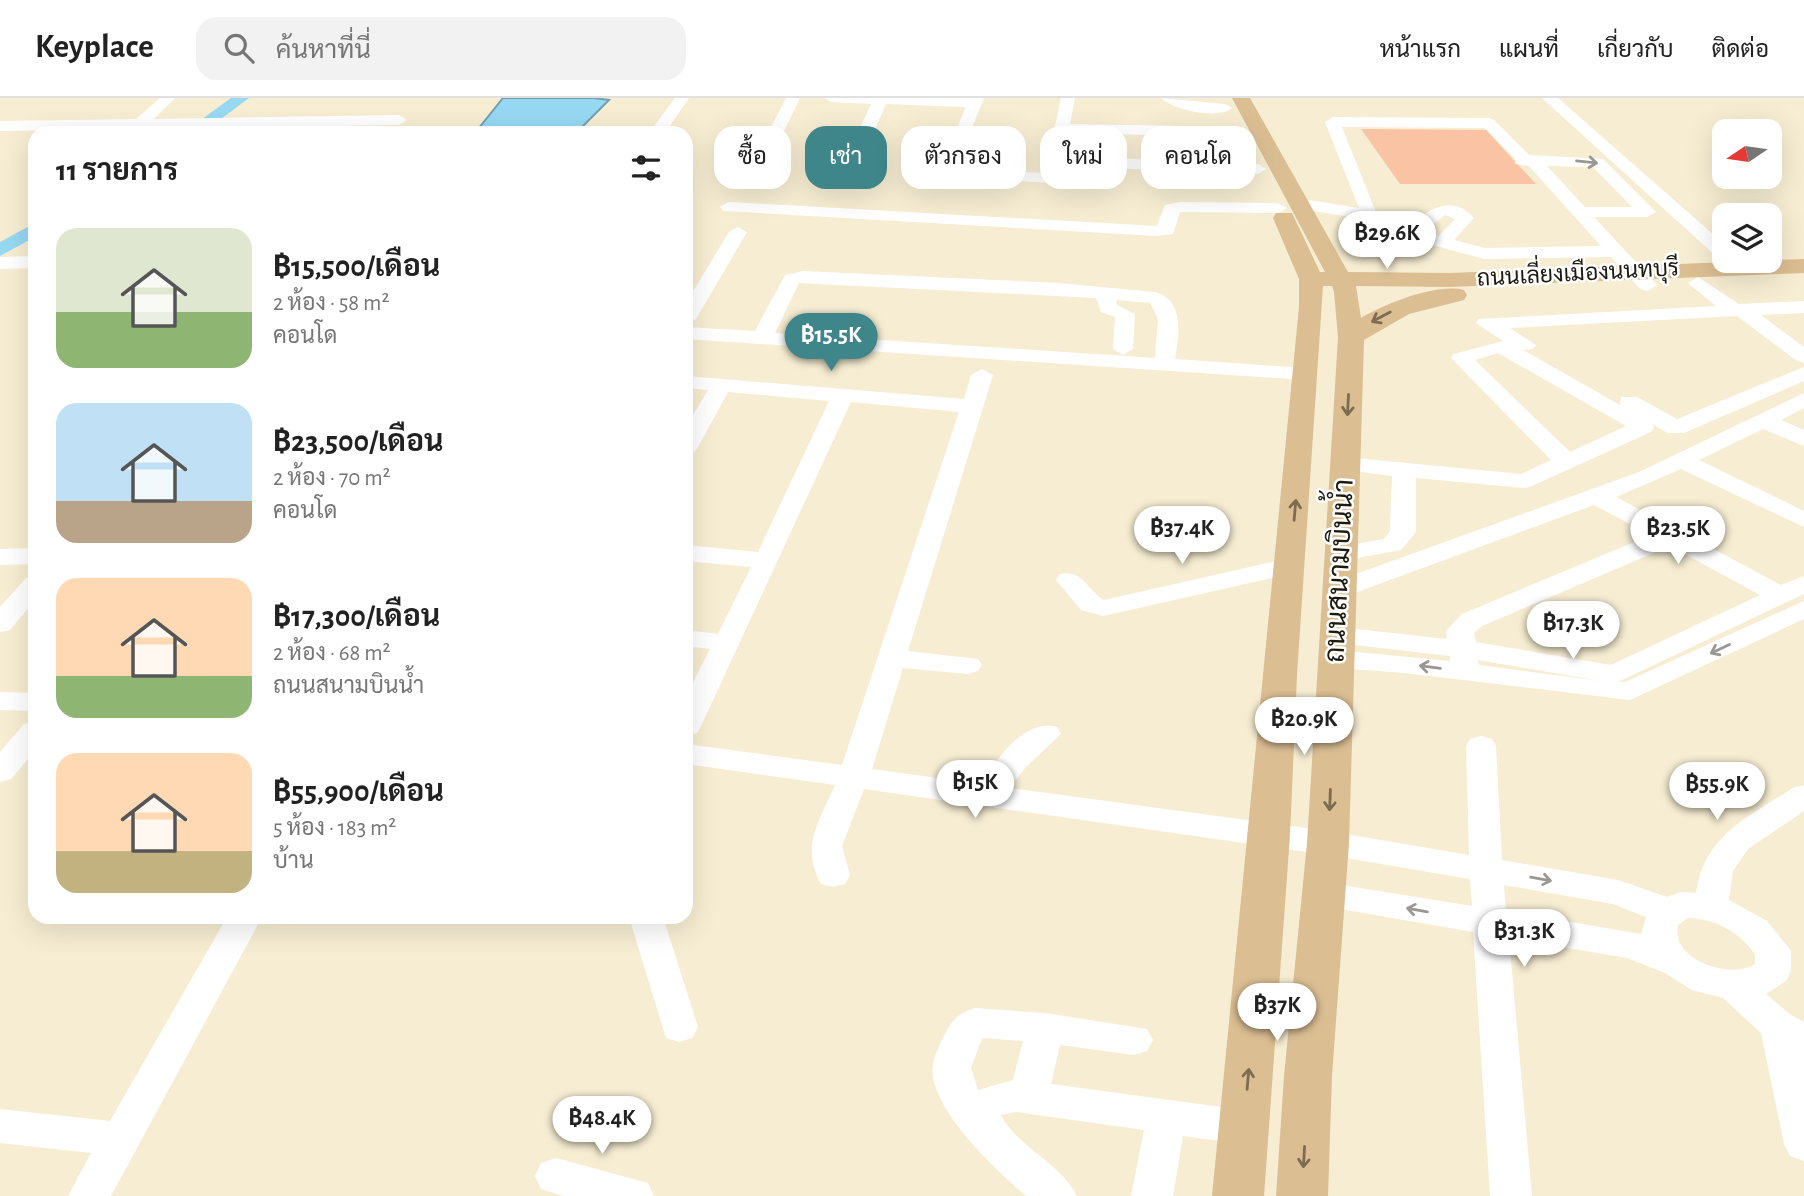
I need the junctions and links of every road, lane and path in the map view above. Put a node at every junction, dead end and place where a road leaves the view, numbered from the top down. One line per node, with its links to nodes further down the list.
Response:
1 (168, 98): 14 (street)
2 (682, 98): 16 (street)
3 (793, 98): 17 (street)
4 (831, 98): 8 (street)
5 (1068, 98): 20 (street)
6 (1168, 98): 10 (street)
7 (1549, 98): 34 (street)
8 (880, 99): 9 (street); 18 (street)
9 (976, 100): 19 (street)
10 (1228, 101): 21 (main road, ถนนสนามบินน้ำ); 29 (main road, ถนนสนามบินน้ำ)
11 (1473, 106): 13 (street)
12 (398, 121): 14 (street)
13 (1489, 123): 22 (street); 30 (street)
14 (140, 124): 15 (street)
15 (0, 126)
16 (662, 126)
17 (779, 126)
18 (868, 126)
19 (965, 126)
20 (1062, 126)
21 (1236, 126)
22 (1525, 160): 28 (street); 28 (street, one-way to 28); 35 (street)
23 (1127, 164): 25 (street)
24 (1256, 165): 25 (main road, ถนนสนามบินน้ำ)
25 (1258, 169): 27 (main road, ถนนสนามบินน้ำ)
26 (729, 207): 27 (street)
27 (1278, 208): 44 (main road, ถนนสนามบินน้ำ)
28 (1580, 212): 41 (street)
29 (1309, 219): 30 (street); 45 (main road, ถนนสนามบินน้ำ); 46 (main road)
30 (1371, 219): 32 (street)
31 (738, 232): 48 (street)
32 (1412, 235): 33 (street); 33 (street)
33 (1442, 243): 35 (street)
34 (1712, 244)
35 (1591, 251): 41 (street)
36 (28, 262): 37 (street)
37 (0, 263)
38 (1712, 263): 41 (main road, ถนนเลี่ยงเมืองนนทบุรี)
39 (1782, 264): 40 (main road, ถนนเลี่ยงเมืองนนทบุรี)
40 (1804, 266)
41 (1627, 273): 43 (main road, ถนนเลี่ยงเมืองนนทบุรี); 46 (main road, ถนนเลี่ยงเมืองนนทบุรี)
42 (1804, 279): 43 (main road, ถนนเลี่ยงเมืองนนทบุรี)
43 (1698, 283): 50 (street)
44 (1311, 285): 45 (main road, ถนนเลี่ยงเมืองนนทบุรี); 58 (main road, ถนนสนามบินน้ำ)
45 (1344, 286): 46 (main road, ถนนเลี่ยงเมืองนนทบุรี); 52 (main road, ถนนสนามบินน้ำ)
46 (1456, 287): 52 (main road, one-way to 52)
47 (1104, 292): 53 (street); 54 (street); 56 (street)
48 (693, 307)
49 (1804, 307): 50 (street)
50 (1737, 310): 55 (street); 57 (street)
51 (693, 333): 53 (street)
52 (1351, 337): 70 (main road, ถนนสนามบินน้ำ, one-way to 70)
53 (762, 338): 56 (street)
54 (1123, 349)
55 (1801, 351)
56 (1164, 365): 58 (street)
57 (1804, 373)
58 (1306, 374): 80 (main road, ถนนสนามบินน้ำ, one-way to 58)
59 (982, 375): 64 (street)
60 (693, 382): 61 (street)
61 (722, 384): 62 (street); 66 (street)
62 (843, 395): 64 (street); 79 (street)
63 (1804, 400): 65 (street)
64 (972, 406): 92 (street)
65 (1763, 420): 67 (street); 68 (street)
66 (693, 435)
67 (1804, 439)
68 (1680, 460): 72 (street); 73 (street)
69 (1567, 461): 69 (street); 71 (street)
70 (1345, 464): 71 (street); 76 (main road, ถนนสนามบินน้ำ)
71 (1404, 470): 76 (street)
72 (1598, 497): 74 (street); 82 (street)
73 (1804, 520)
74 (1671, 536): 83 (street); 94 (street)
75 (693, 554): 79 (street)
76 (1341, 554): 82 (main road, ถนนสนามบินน้ำ)
77 (28, 556): 78 (street)
78 (0, 557)
79 (767, 562): 91 (street)
80 (1290, 566): 81 (street); 88 (main road, ถนนสนามบินน้ำ)
81 (1069, 580)
82 (1340, 589): 93 (main road, ถนนสนามบินน้ำ)
83 (1792, 589): 86 (street)
84 (28, 591): 87 (street)
85 (1804, 609): 89 (street)
86 (1734, 617): 89 (street); 97 (street)
87 (0, 624)
88 (1285, 630): 93 (main road); 96 (main road, ถนนสนามบินน้ำ)
89 (1759, 631): 97 (street, one-way to 97)
90 (693, 639): 91 (street)
91 (726, 643): 100 (street)
92 (892, 658): 95 (street); 106 (street)
93 (1336, 660): 94 (street); 96 (main road); 110 (main road, ถนนสนามบินน้ำ, one-way to 110)
94 (1464, 660): 97 (street)
95 (968, 665)
96 (1279, 675): 109 (main road, ถนนสนามบินน้ำ)
97 (1622, 682)
98 (0, 701): 99 (street)
99 (28, 702)
100 (693, 711)
101 (1046, 734): 107 (street)
102 (28, 739): 105 (street)
103 (1481, 746): 111 (street)
104 (693, 755): 106 (street)
105 (0, 772)
106 (854, 776): 107 (street); 112 (street)
107 (990, 796): 109 (street)
108 (1804, 796): 114 (street)
109 (1270, 835): 110 (street); 129 (main road, ถนนสนามบินน้ำ, one-way to 109)
110 (1328, 843): 111 (street); 113 (main road, ถนนสนามบินน้ำ)
111 (1486, 870): 115 (street, one-way to 115); 116 (street)
112 (833, 875)
113 (1323, 894): 116 (street, one-way to 113); 138 (main road, ถนนสนามบินน้ำ, one-way to 138)
114 (1711, 907): 115 (street); 120 (street)
115 (1667, 911): 119 (street)
116 (1492, 923): 119 (street); 139 (street)
117 (241, 924): 130 (street)
118 (648, 924): 121 (street)
119 (1675, 962): 120 (street)
120 (1734, 987): 123 (street)
121 (679, 1027)
122 (1045, 1028): 124 (street); 125 (street); 126 (street)
123 (1791, 1033): 131 (street)
124 (1134, 1040)
125 (1028, 1097): 126 (street); 127 (street)
126 (970, 1110): 135 (street)
127 (1166, 1117): 129 (street); 136 (street)
128 (0, 1126): 130 (street)
129 (1244, 1127): 137 (main road, ถนนสนามบินน้ำ)
130 (119, 1139): 133 (street)
131 (1804, 1144)
132 (556, 1176): 134 (street)
133 (89, 1196)
134 (633, 1196)
135 (1056, 1196)
136 (1152, 1196)
137 (1238, 1196)
138 (1302, 1196)
139 (1511, 1196)

